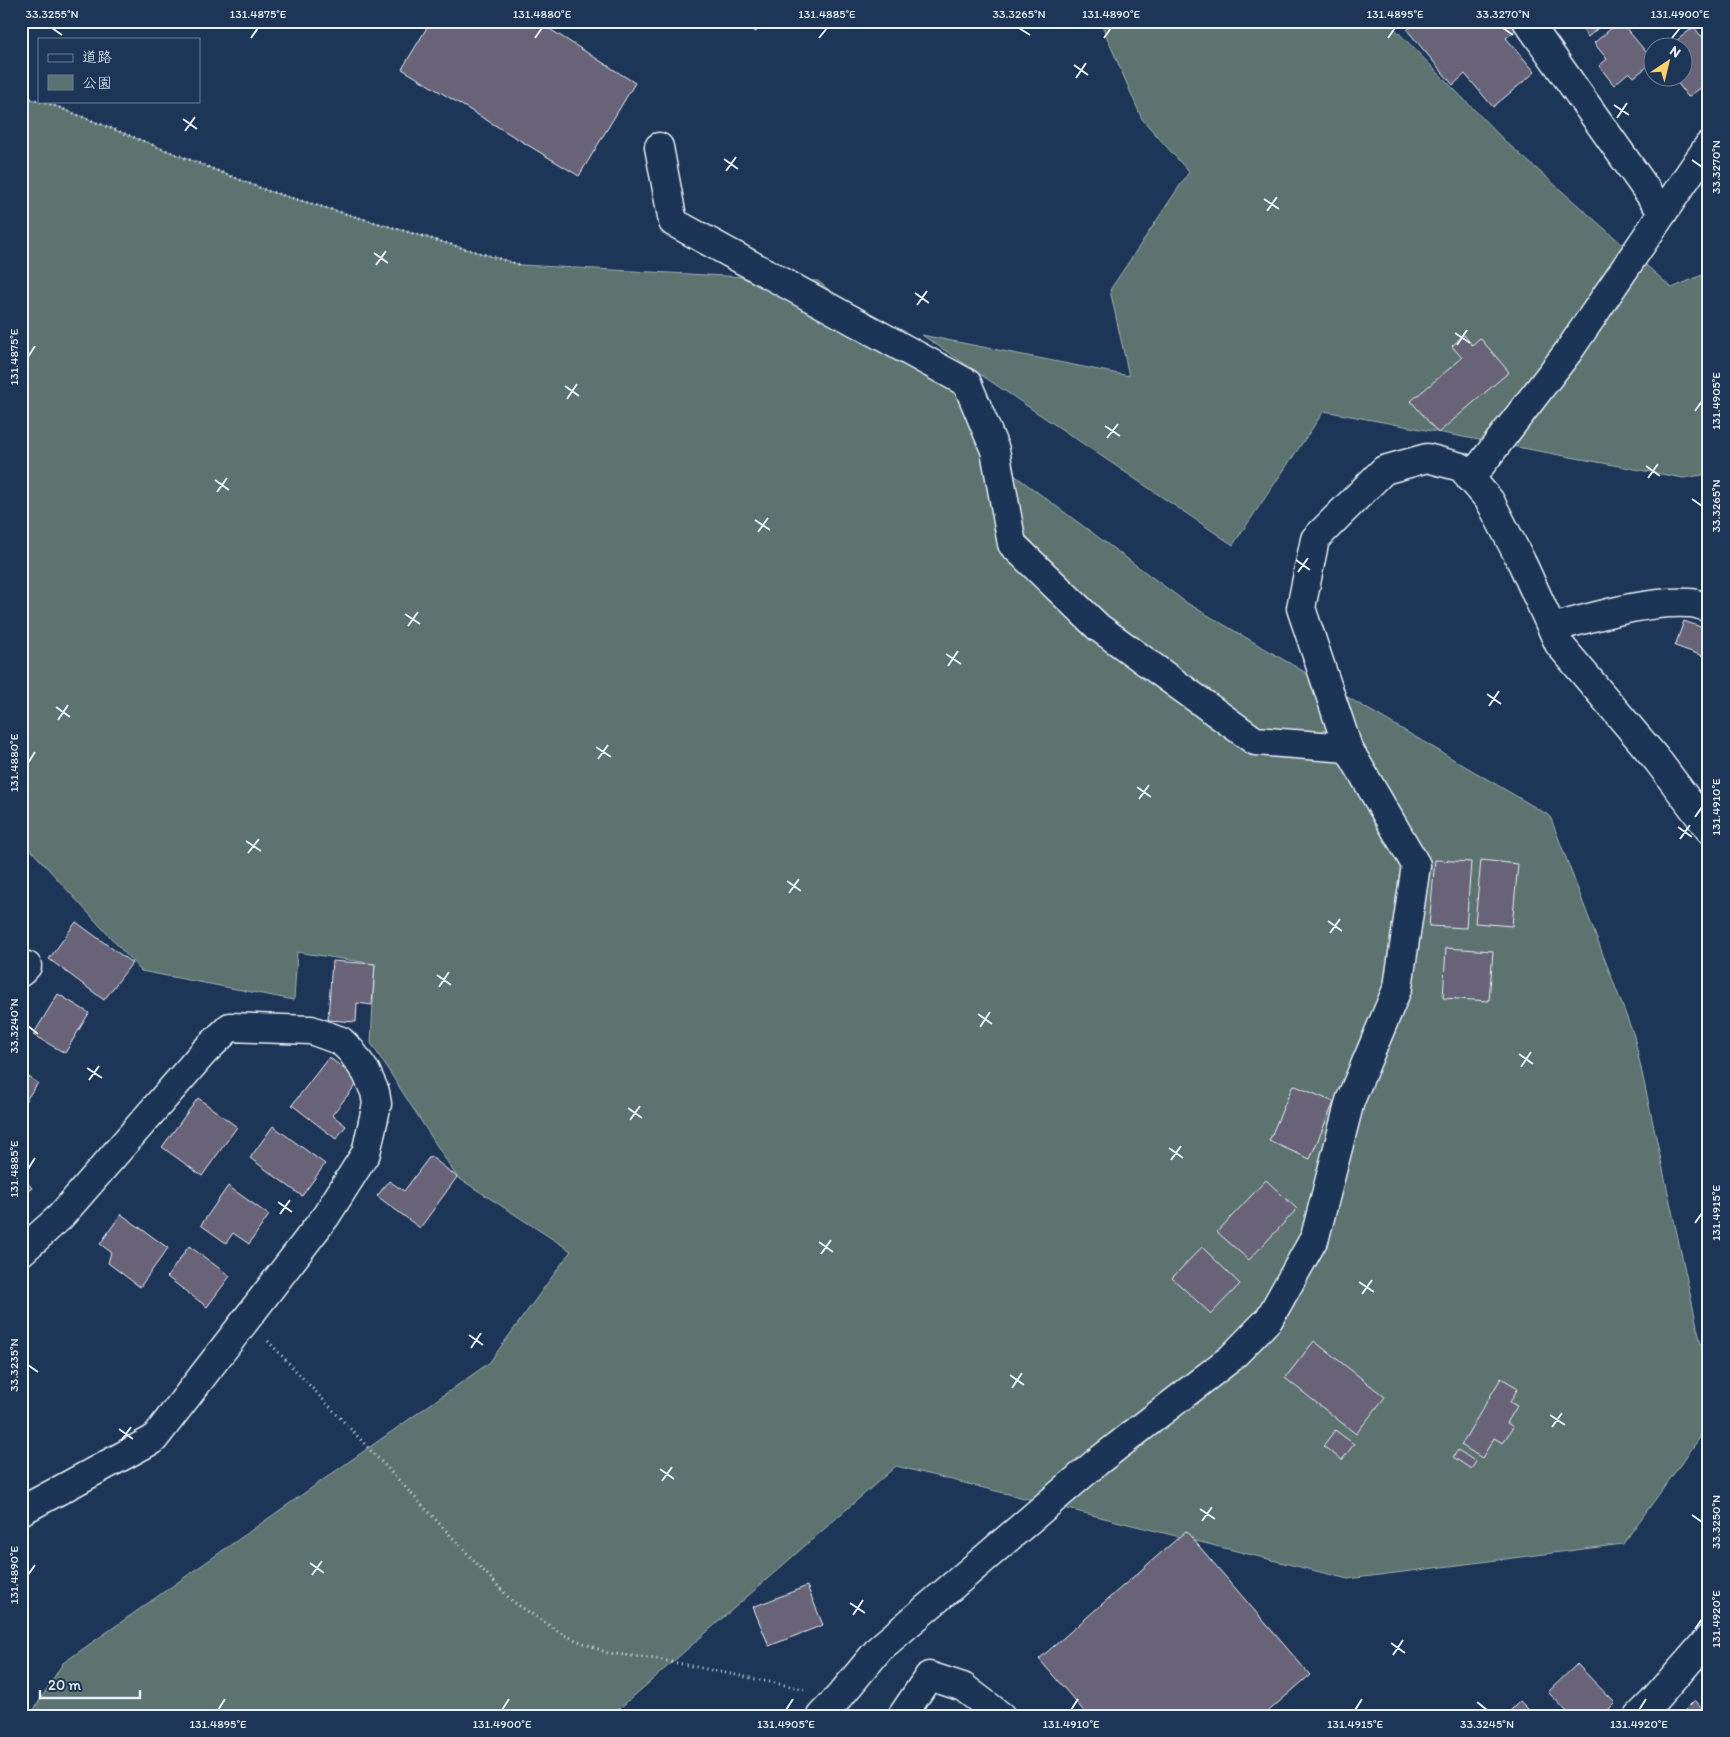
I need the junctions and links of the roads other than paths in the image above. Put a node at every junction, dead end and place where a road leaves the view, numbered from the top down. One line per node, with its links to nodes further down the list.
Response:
1 (1527, 21): 4 (street)
2 (1709, 145): 4 (street)
3 (658, 147): 8 (street)
4 (1663, 213): 5 (street)
5 (1470, 478): 7 (street); 8 (street)
6 (1709, 608): 7 (street)
7 (1552, 628): 9 (street)
8 (1348, 748): 13 (street)
9 (1709, 829)
10 (21, 1252): 11 (street)
11 (21, 1511)
12 (1709, 1638): 16 (street)
13 (821, 1716)
14 (902, 1716): 15 (street)
15 (1001, 1716)
16 (1639, 1716)

